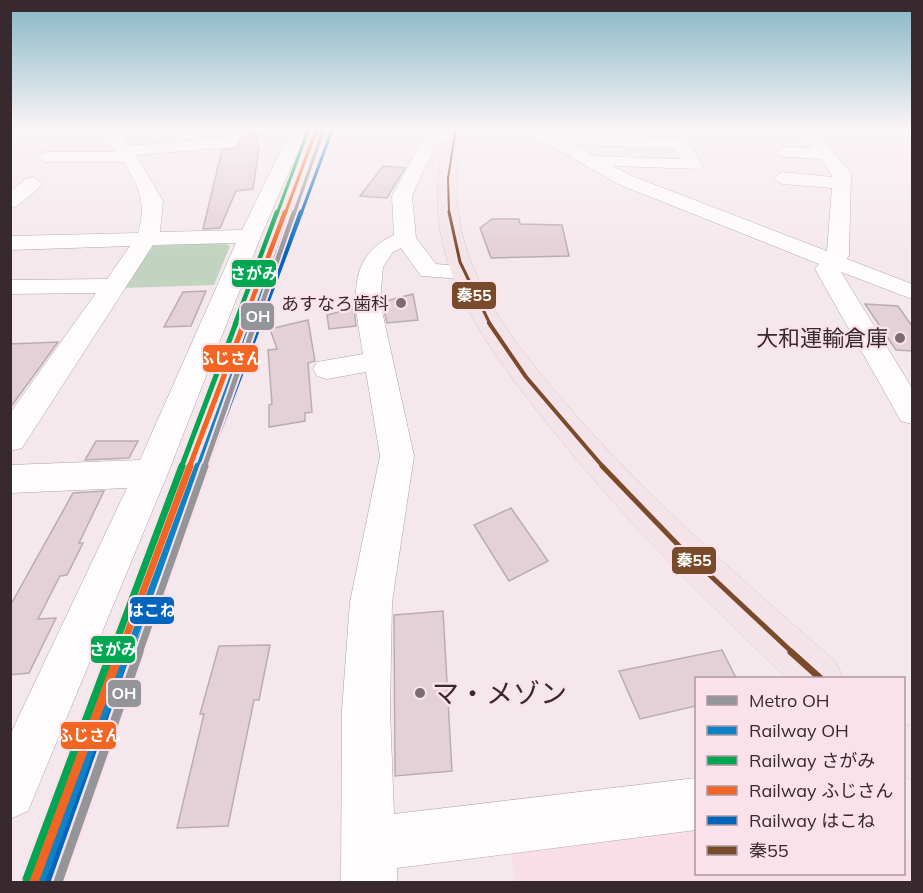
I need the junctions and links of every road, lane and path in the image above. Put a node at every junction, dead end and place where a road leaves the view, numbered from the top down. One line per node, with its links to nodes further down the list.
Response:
1 (137, 170): 14 (street)
2 (281, 170): 13 (street)
3 (415, 170): 15 (street)
4 (447, 170): 18 (highway)
5 (605, 170): 12 (street)
6 (840, 170): 9 (street)
7 (782, 178): 9 (street)
8 (33, 183): 10 (street)
9 (842, 183): 17 (street)
10 (10, 202)
11 (746, 204): 12 (street)
12 (726, 220): 17 (street)
13 (250, 236): 14 (street); 28 (street)
14 (147, 238): 16 (street); 22 (street)
15 (405, 238): 18 (street); 24 (street)
16 (10, 243)
17 (833, 262): 19 (street); 26 (street)
18 (464, 272): 30 (highway)
19 (866, 274): 20 (street); 23 (street)
20 (912, 274)
21 (10, 286): 22 (street)
22 (114, 286): 27 (street)
23 (912, 292)
24 (378, 361): 25 (street); 33 (street)
25 (327, 369)
26 (912, 413)
27 (10, 439)
28 (152, 473): 29 (street); 31 (street)
29 (10, 478)
30 (819, 677)
31 (10, 793)
32 (695, 804): 33 (street)
33 (368, 863)

